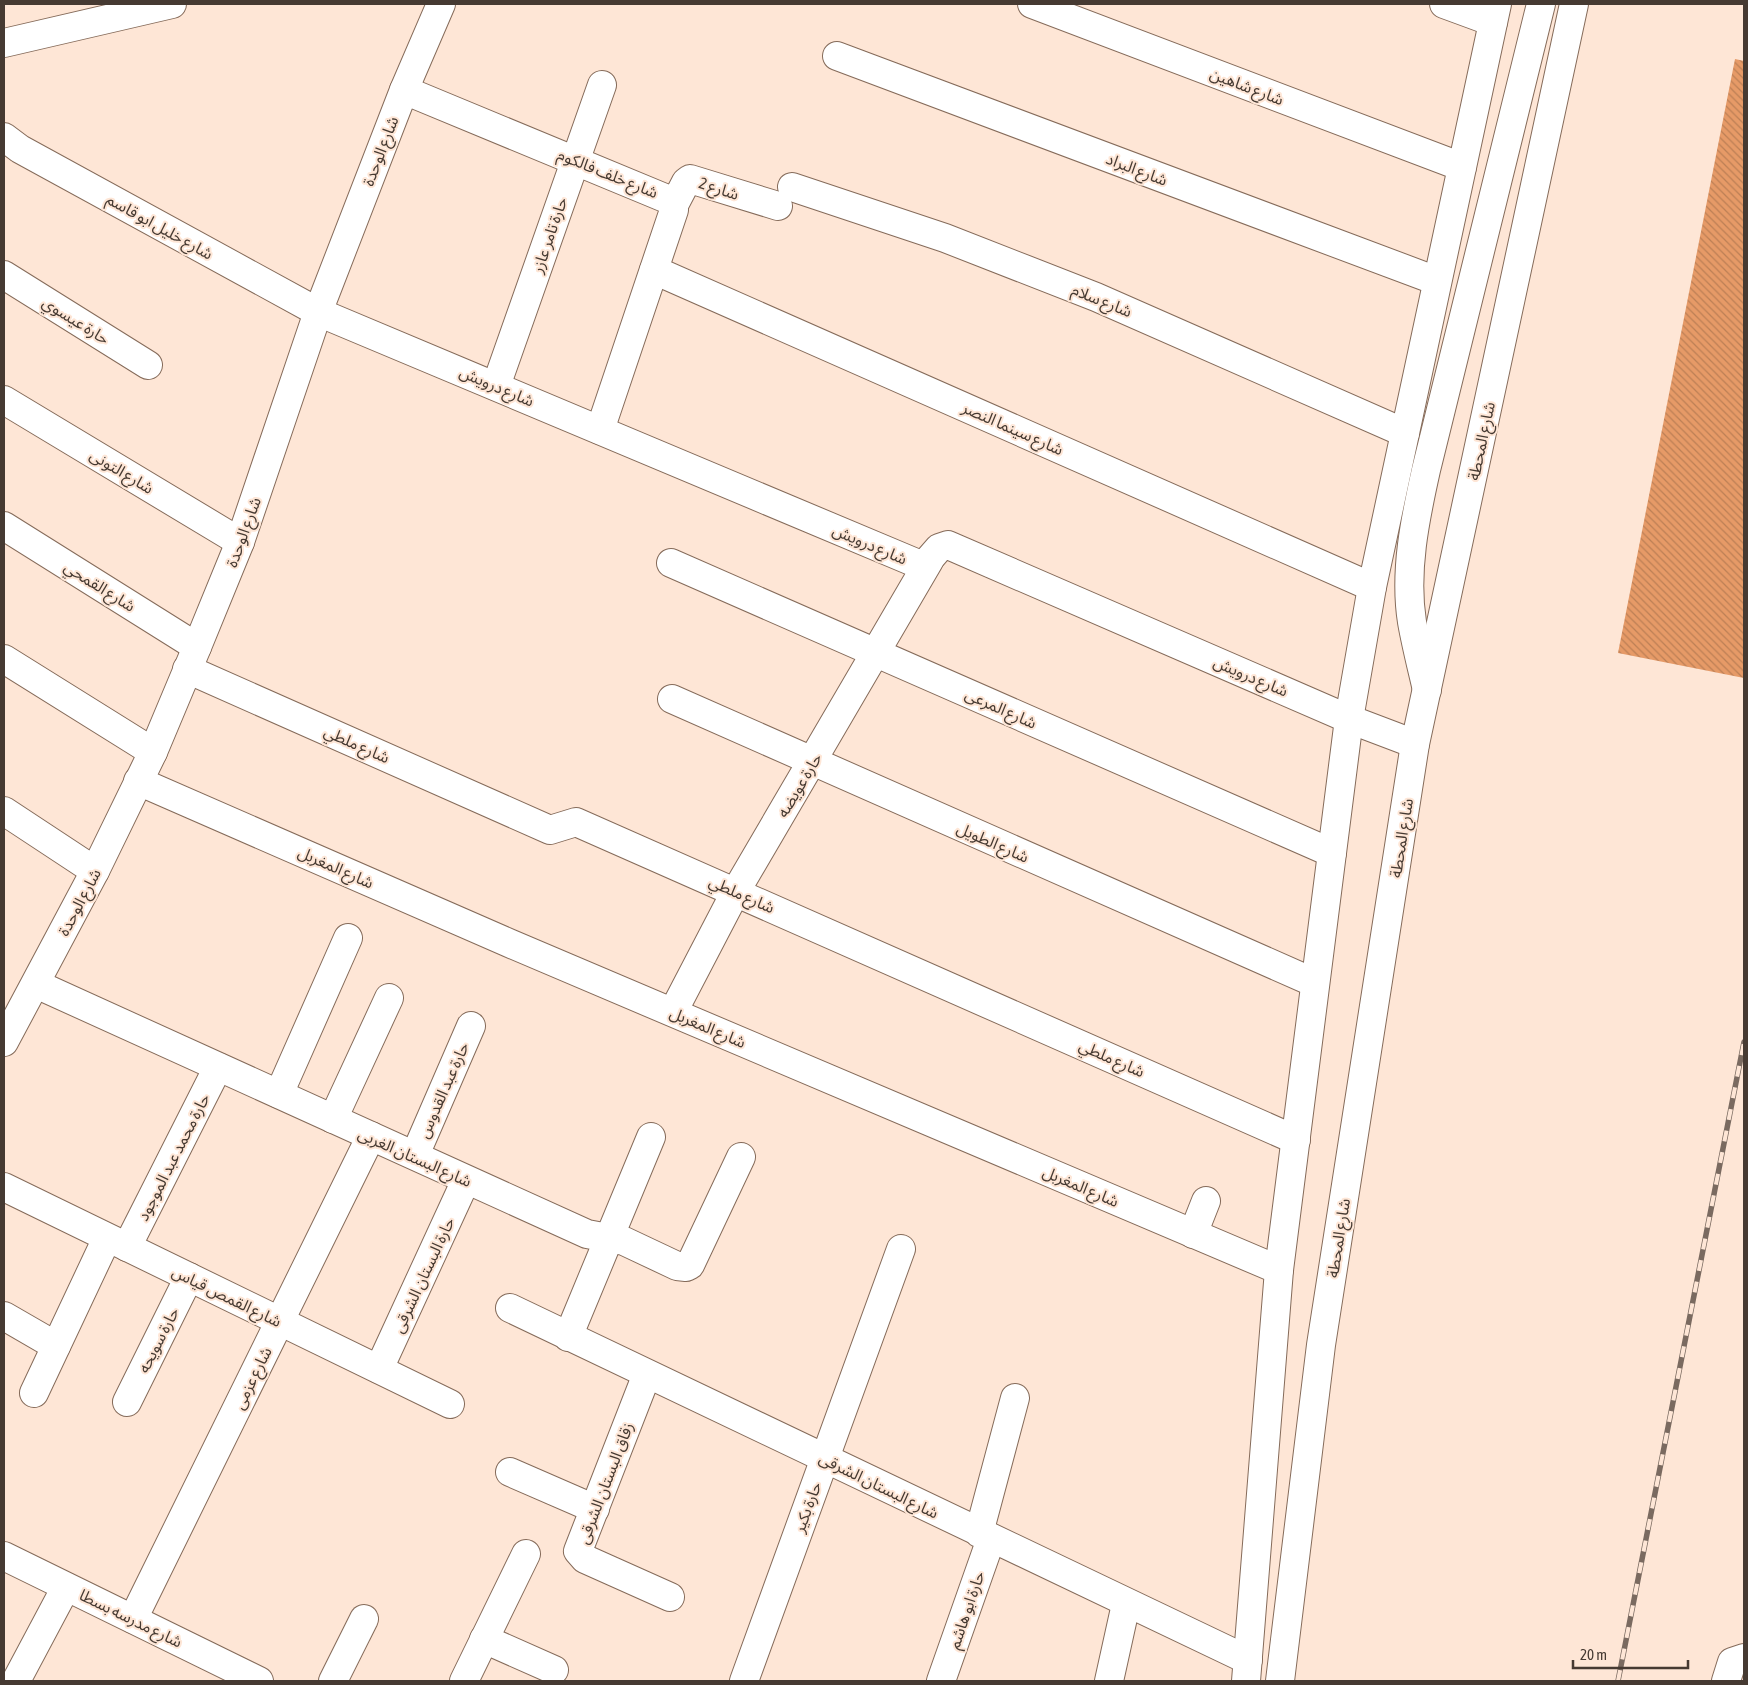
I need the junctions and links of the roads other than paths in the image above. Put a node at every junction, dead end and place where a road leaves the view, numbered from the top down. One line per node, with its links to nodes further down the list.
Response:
1 (172, 4): 7 (street)
2 (441, 4): 12 (street, شارع الوحدة)
3 (1032, 4): 15 (street, شارع شاهين)
4 (1444, 4): 8 (street)
5 (1541, 4): 35 (street)
6 (1574, 4): 35 (street, شارع المحطة)
7 (85, 13): 9 (street)
8 (1495, 13): 15 (street)
9 (4, 43)
10 (837, 56): 20 (street, شارع البراد)
11 (602, 84): 14 (street, حارة تامر عازر)
12 (404, 90): 14 (street, شارع خلف فالكوم); 21 (street, شارع الوحدة)
13 (4, 137): 21 (street, شارع خليل ابو قاسم)
14 (575, 160): 17 (street, شارع خلف فالكوم); 23 (street, حارة تامر عازر)
15 (1462, 168): 20 (street)
16 (785, 197): 17 (street, شارع 2); 26 (street, شارع سلام)
17 (674, 205): 18 (street, شارع خلف فالكوم)
18 (654, 270): 25 (street, شارع خلف فالكوم); 31 (street, شارع سينما النصر)
19 (4, 275): 22 (street, حارة عيسوي)
20 (1437, 281): 26 (street)
21 (318, 312): 23 (street, شارع درويش); 28 (street, شارع الوحدة)
22 (148, 364)
23 (496, 386): 25 (street, شارع درويش)
24 (4, 400): 28 (street, شارع التونى)
25 (600, 430): 29 (street, شارع درويش)
26 (1405, 433): 31 (street)
27 (4, 526): 33 (street, شارع القمحي)
28 (240, 542): 33 (street, شارع الوحدة)
29 (929, 561): 32 (street, حارة عويضه); 37 (street, شارع درويش)
30 (670, 563): 32 (street, شارع المرعى)
31 (1372, 587): 37 (street)
32 (876, 653): 40 (street, حارة عويضه); 43 (street, شارع المرعى)
33 (192, 658): 39 (street, شارع الوحدة); 45 (street, شارع ملطي)
34 (4, 659): 39 (street)
35 (1427, 690): 38 (street, شارع المحطة)
36 (672, 699): 40 (street, شارع الطويل)
37 (1349, 719): 38 (street, شارع درويش); 43 (street)
38 (1415, 744): 103 (street, شارع المحطة)
39 (152, 752): 41 (street, شارع الوحدة)
40 (812, 762): 45 (street, حارة عويضه); 47 (street, شارع الطويل)
41 (138, 781): 44 (street, شارع الوحدة); 50 (street, شارع المغربل)
42 (4, 812): 44 (street)
43 (1332, 853): 47 (street)
44 (95, 871): 48 (street, شارع الوحدة)
45 (736, 892): 50 (street, حارة عويضه); 58 (street, شارع ملطي)
46 (348, 938): 54 (street)
47 (1315, 983): 58 (street)
48 (36, 984): 52 (street, شارع الوحدة); 53 (street, شارع البستان الغربى)
49 (389, 998): 55 (street)
50 (673, 1012): 64 (street, شارع المغربل)
51 (471, 1026): 59 (street, حارة عبد القدوس)
52 (4, 1042)
53 (218, 1067): 54 (street, شارع البستان الغربى); 66 (street, حارة محمد عبد الموجود)
54 (279, 1094): 55 (street, شارع البستان الغربى)
55 (333, 1119): 56 (street, شارع البستان الغربى)
56 (371, 1136): 59 (street, شارع البستان الغربى); 72 (street, شارع عزمى)
57 (650, 1137): 65 (street)
58 (1296, 1140): 68 (street)
59 (414, 1155): 61 (street, شارع البستان الغربى)
60 (741, 1157): 65 (street, شارع البستان الغربى)
61 (466, 1180): 65 (street, شارع البستان الغربى); 75 (street, حارة البستان الشرقى)
62 (4, 1187): 66 (street, شارع القمص قياس)
63 (1206, 1201): 64 (street)
64 (1193, 1234): 68 (street, شارع المغربل)
65 (609, 1240): 73 (street)
66 (117, 1242): 69 (street, شارع القمص قياس); 74 (street, حارة محمد عبد الموجود)
67 (901, 1248): 81 (street, حارة بكير)
68 (1279, 1270): 95 (street)
69 (189, 1277): 72 (street, شارع القمص قياس); 79 (street, حارة سويحه)
70 (510, 1308): 73 (street, شارع البستان الشرقى)
71 (4, 1316): 74 (street)
72 (280, 1321): 75 (street, شارع القمص قياس); 90 (street, شارع عزمى)
73 (568, 1337): 76 (street, شارع البستان الشرقى)
74 (56, 1346): 77 (street, حارة محمد عبد الموجود)
75 (379, 1369): 80 (street, شارع القمص قياس)
76 (647, 1374): 81 (street, شارع البستان الشرقى); 83 (street, زقاق البستان الشرقى)
77 (34, 1393)
78 (1016, 1398): 84 (street, حارة ابو هاشم)
79 (127, 1402)
80 (450, 1404)
81 (825, 1459): 84 (street, شارع البستان الشرقى); 100 (street, حارة بكير)
82 (510, 1472): 83 (street)
83 (595, 1509): 88 (street, زقاق البستان الشرقى)
84 (985, 1536): 89 (street, شارع البستان الشرقى); 101 (street, حارة ابو هاشم)
85 (526, 1554): 92 (street)
86 (4, 1556): 87 (street, شارع مدرسه بسطا)
87 (66, 1586): 90 (street, شارع مدرسه بسطا); 96 (street)
88 (670, 1597)
89 (1126, 1604): 95 (street, شارع البستان الشرقى); 102 (street)
90 (133, 1619): 97 (street, شارع مدرسه بسطا)
91 (364, 1619): 98 (street)
92 (484, 1639): 94 (street); 99 (street)
93 (1744, 1658): 104 (street)
94 (554, 1670)
95 (1247, 1671)
96 (16, 1681)
97 (259, 1681)
98 (333, 1681)
99 (464, 1681)
100 (744, 1681)
101 (941, 1681)
102 (1109, 1681)
103 (1280, 1681)
104 (1726, 1681)

